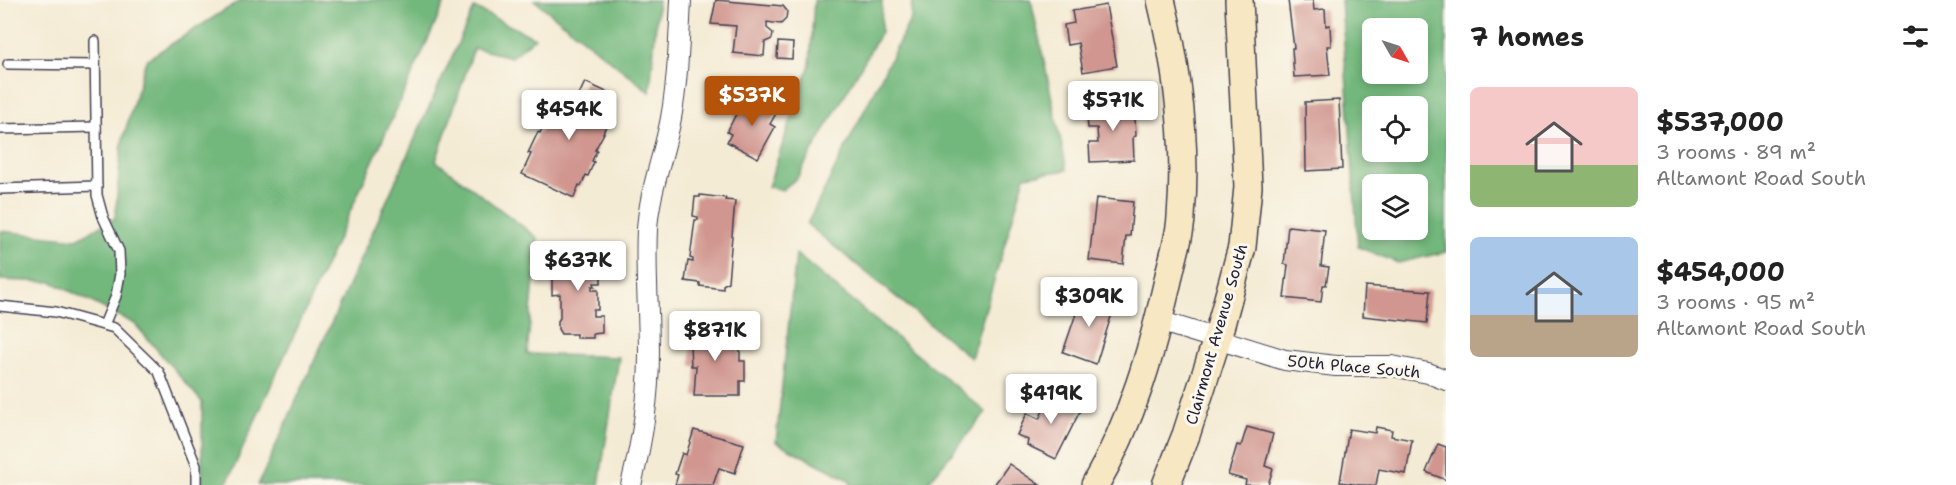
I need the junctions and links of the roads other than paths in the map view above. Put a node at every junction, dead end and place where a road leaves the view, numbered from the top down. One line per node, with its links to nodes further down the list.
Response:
1 (681, 0): 17 (street)
2 (1161, 0): 12 (street)
3 (1239, 0): 14 (street, Clairmont Avenue South)
4 (95, 41): 6 (lane)
5 (8, 64): 6 (lane)
6 (95, 65): 7 (lane)
7 (96, 127): 8 (lane); 9 (lane)
8 (0, 129)
9 (96, 186): 10 (lane); 13 (lane)
10 (0, 189)
11 (0, 306): 13 (lane)
12 (1159, 321): 14 (street, 50th Place South); 18 (street)
13 (104, 325): 16 (lane)
14 (1217, 339): 15 (street, 50th Place South); 19 (street, Clairmont Avenue South)
15 (1446, 380)
16 (196, 485)
17 (631, 485)
18 (1095, 485)
19 (1166, 485)

